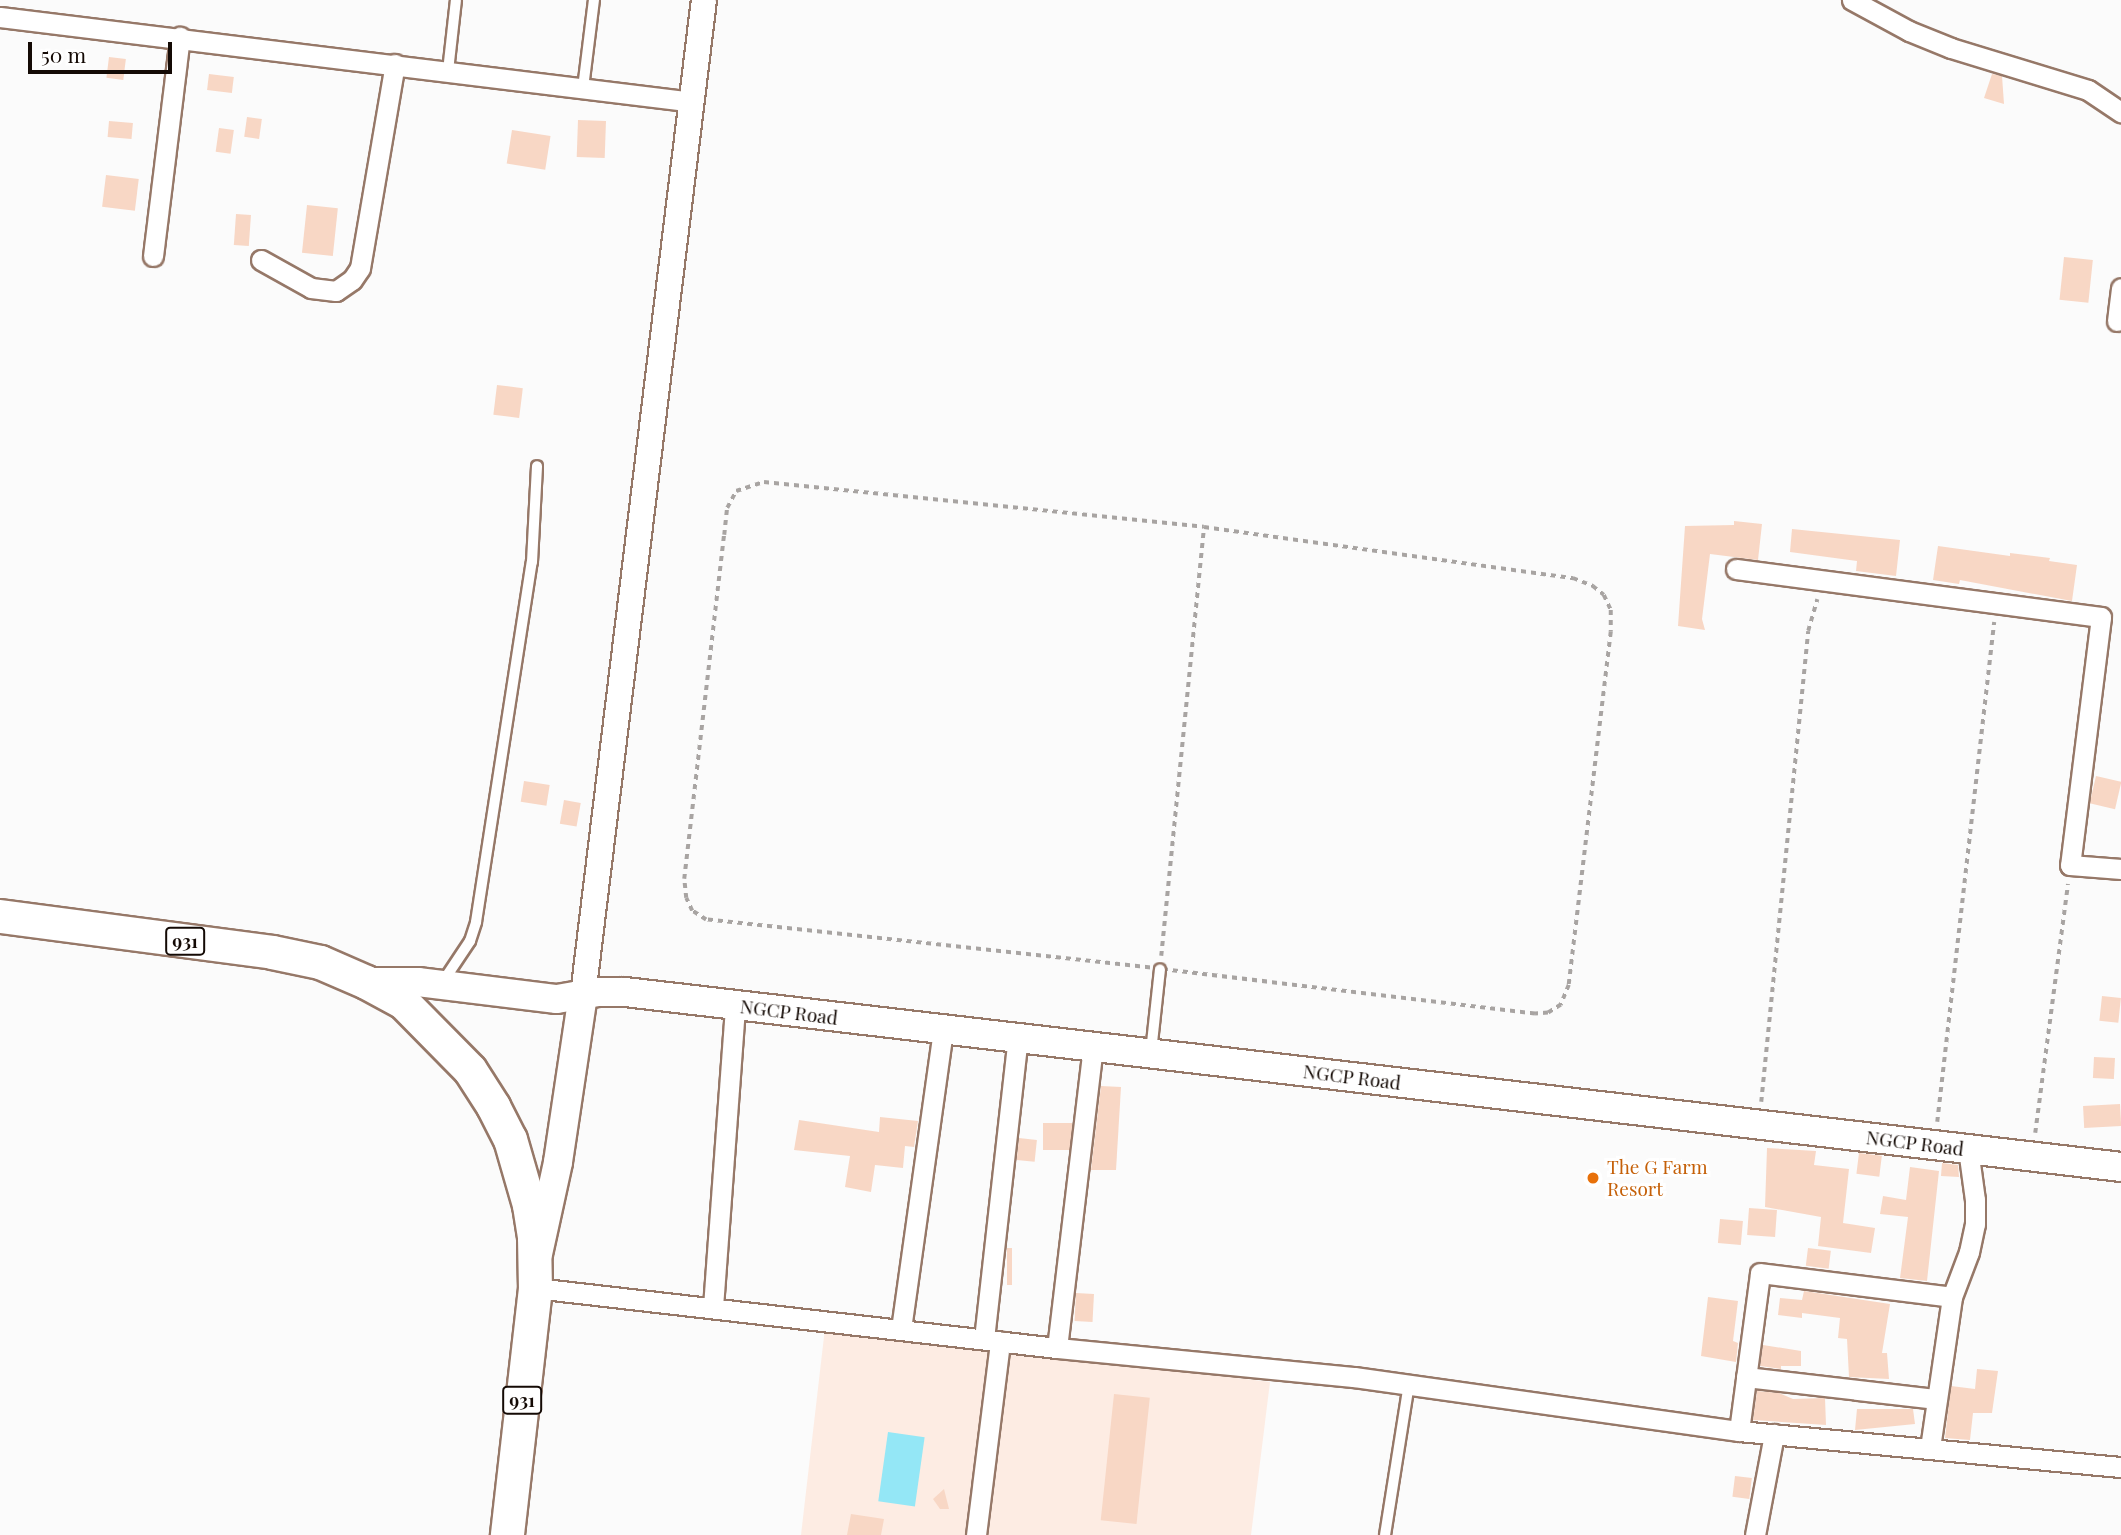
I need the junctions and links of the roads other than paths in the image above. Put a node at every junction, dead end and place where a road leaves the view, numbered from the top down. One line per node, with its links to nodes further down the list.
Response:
1 (456, 0): 8 (lane)
2 (594, 0): 9 (lane)
3 (704, 0): 10 (street)
4 (1852, 0): 11 (street)
5 (0, 17): 6 (street)
6 (180, 37): 7 (street); 12 (street)
7 (395, 64): 8 (street); 13 (street)
8 (448, 71): 9 (street)
9 (583, 88): 10 (street)
10 (693, 102): 23 (street)
11 (2121, 112)
12 (153, 256)
13 (261, 260)
14 (2121, 288): 15 (street)
15 (2117, 321)
16 (537, 466): 22 (lane)
17 (1735, 569): 18 (street)
18 (2121, 869)
19 (0, 916): 21 (highway, 931)
20 (1160, 969): 28 (lane)
21 (366, 982): 22 (main road, NGCP Road); 31 (highway, 931)
22 (441, 985): 23 (main road, NGCP Road)
23 (583, 995): 24 (main road, NGCP Road); 31 (main road)
24 (735, 1005): 25 (main road, NGCP Road); 33 (street)
25 (943, 1030): 26 (main road, NGCP Road); 34 (street)
26 (1018, 1038): 27 (main road, NGCP Road); 35 (street)
27 (1093, 1047): 28 (main road, NGCP Road); 36 (street)
28 (1151, 1054): 29 (main road, NGCP Road)
29 (1968, 1149): 30 (main road, NGCP Road); 32 (street)
30 (2121, 1167)
31 (535, 1276): 33 (street); 44 (highway, 931)
32 (1952, 1297): 37 (street); 39 (street)
33 (713, 1307): 34 (street)
34 (901, 1329): 35 (street)
35 (992, 1340): 36 (street); 45 (street)
36 (1058, 1348): 38 (street)
37 (1746, 1377): 39 (street); 40 (street)
38 (1409, 1384): 40 (street); 46 (lane)
39 (1937, 1399): 42 (street)
40 (1739, 1431): 41 (street)
41 (1774, 1434): 42 (street); 47 (street)
42 (1930, 1448): 43 (street)
43 (2121, 1466)
44 (507, 1535)
45 (976, 1535)
46 (1385, 1535)
47 (1755, 1535)

